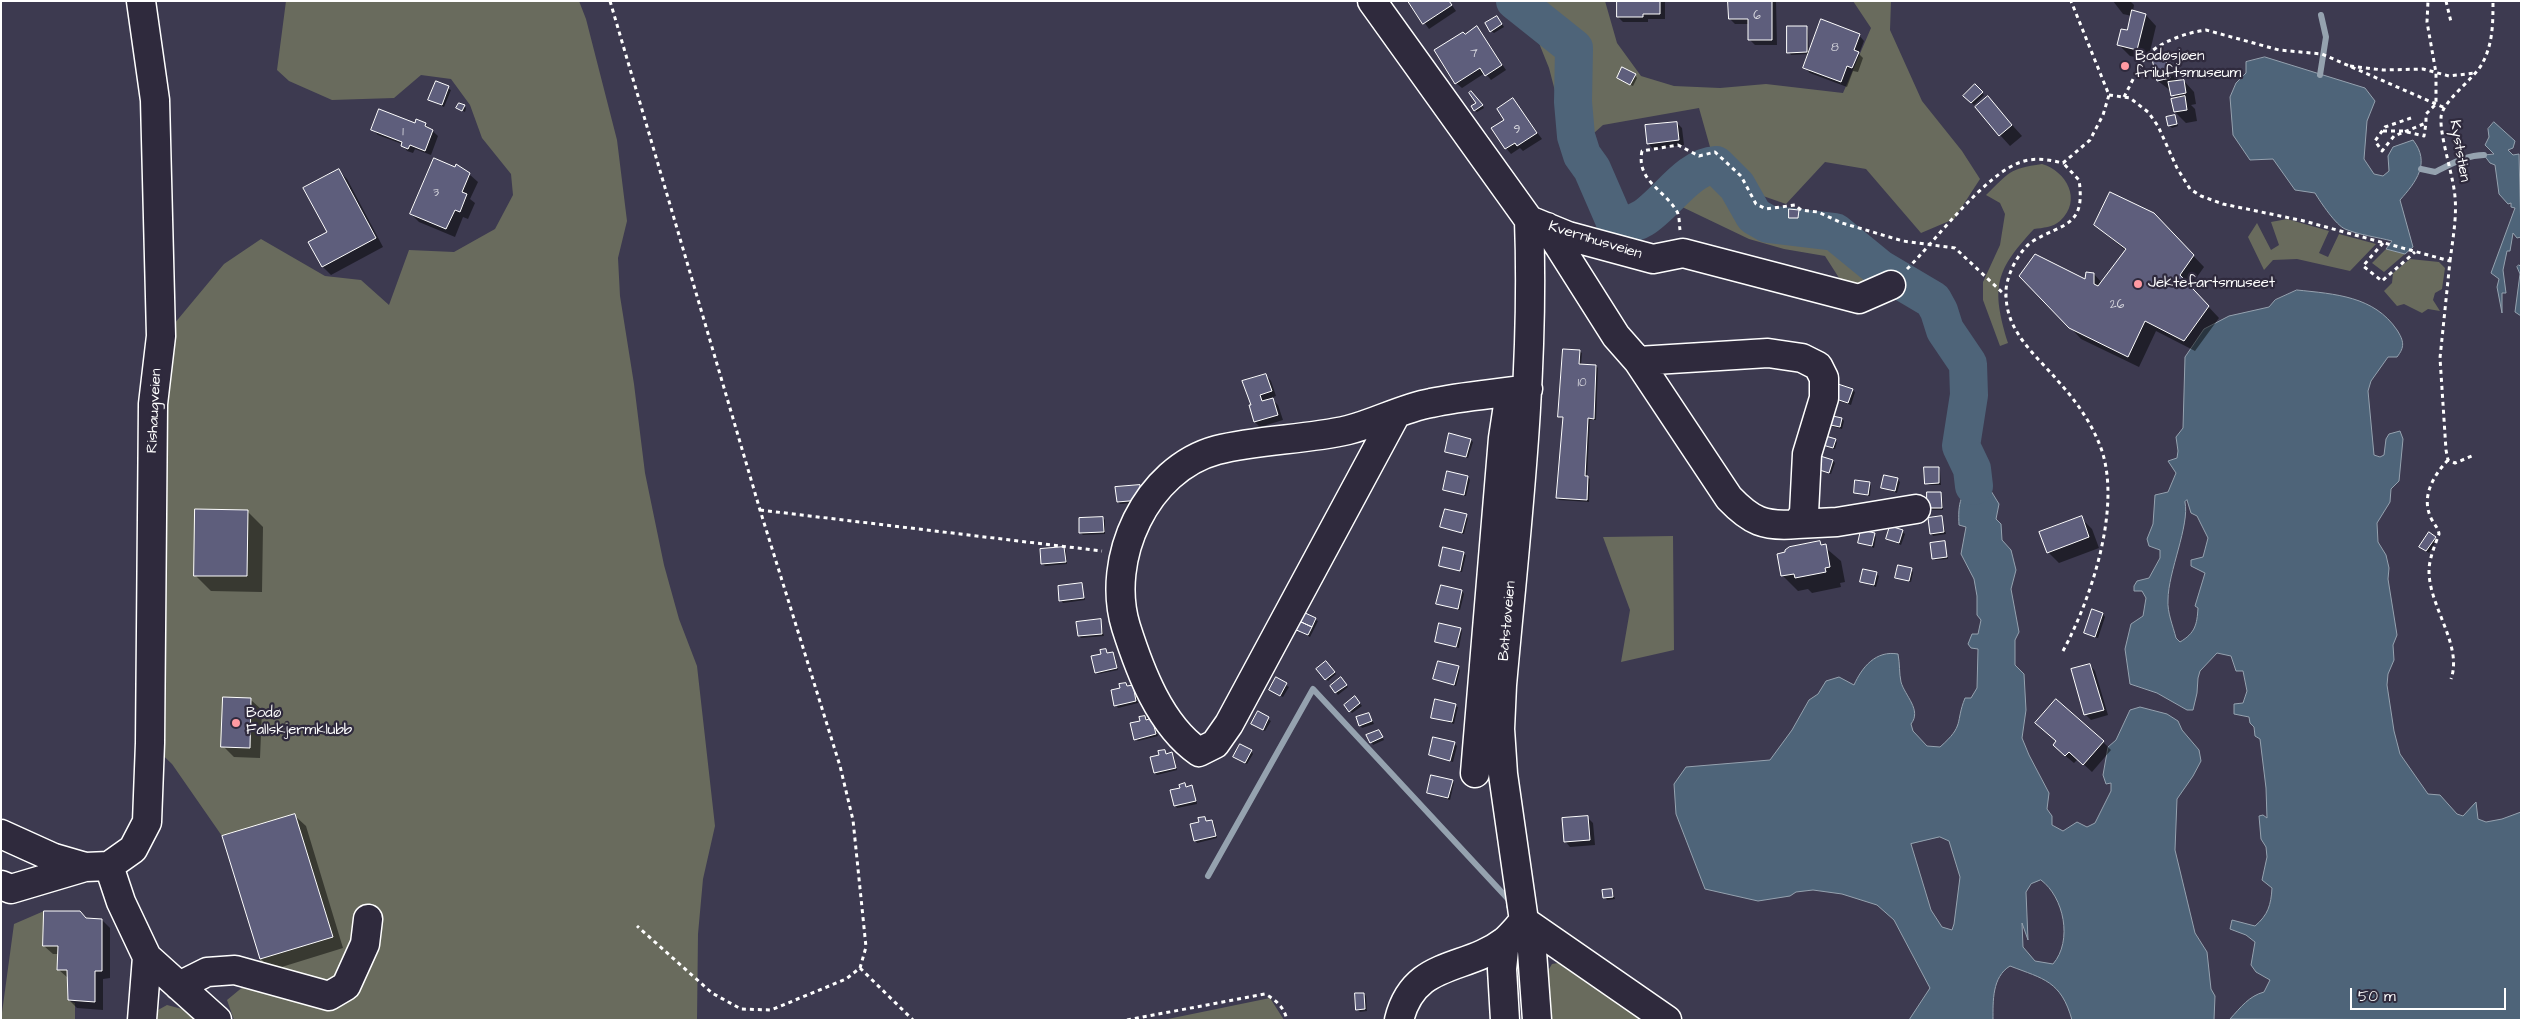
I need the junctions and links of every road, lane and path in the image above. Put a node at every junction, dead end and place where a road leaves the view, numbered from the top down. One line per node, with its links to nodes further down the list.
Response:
1 (140, 1): 42 (street, Rishaugveien)
2 (610, 1): 35 (path)
3 (1372, 1): 21 (street, Kvernhusveien)
4 (2071, 1): 12 (path)
5 (2428, 1): 10 (path)
6 (2446, 1): 8 (path)
7 (2493, 1): 11 (path, Kyststien)
8 (2451, 22)
9 (2349, 66): 10 (path); 13 (path); 14 (path)
10 (2436, 73): 11 (path); 14 (path)
11 (2475, 73): 15 (path, Kyststien)
12 (2109, 95): 13 (path); 20 (path)
13 (2124, 97): 22 (path)
14 (2436, 104): 15 (path); 17 (path)
15 (2445, 108): 26 (path, Kyststien)
16 (2411, 118): 18 (path)
17 (2426, 123): 19 (path); 19 (path)
18 (2383, 131): 19 (path); 19 (path)
19 (2403, 131)
20 (2063, 163): 23 (path); 28 (path)
21 (1538, 223): 25 (street, Kvernhusveien); 29 (street); 30 (street, Båtstøveien)
22 (2382, 242): 24 (path); 24 (path)
23 (1931, 245): 25 (path); 27 (path); 28 (path)
24 (2413, 251): 26 (path)
25 (1683, 253): 27 (street, Kvernhusveien)
26 (2450, 261): 33 (path, Kyststien)
27 (1897, 279)
28 (2006, 296): 38 (path)
29 (1638, 362): 36 (street); 36 (street)
30 (1519, 390): 31 (street); 40 (street); 45 (street, Båtstøveien)
31 (1396, 414): 37 (street); 37 (street)
32 (2472, 456): 33 (path)
33 (2448, 460): 39 (path)
34 (1916, 509): 36 (street)
35 (760, 510): 37 (path); 49 (path)
36 (1797, 524)
37 (1123, 553)
38 (2063, 651)
39 (2451, 679)
40 (1476, 773)
41 (1, 834): 42 (street)
42 (97, 866): 43 (street); 48 (street)
43 (1, 885)
44 (368, 919): 50 (street)
45 (1524, 921): 47 (street); 58 (street, Båtstøveien); 59 (street)
46 (637, 926): 49 (path)
47 (1505, 941): 56 (street); 57 (street)
48 (147, 957): 50 (street); 51 (street)
49 (860, 968): 53 (path)
50 (179, 986): 52 (street)
51 (142, 1020)
52 (217, 1020)
53 (913, 1020)
54 (1127, 1020): 55 (path)
55 (1287, 1020)
56 (1400, 1020)
57 (1506, 1020)
58 (1537, 1020)
59 (1667, 1020)

